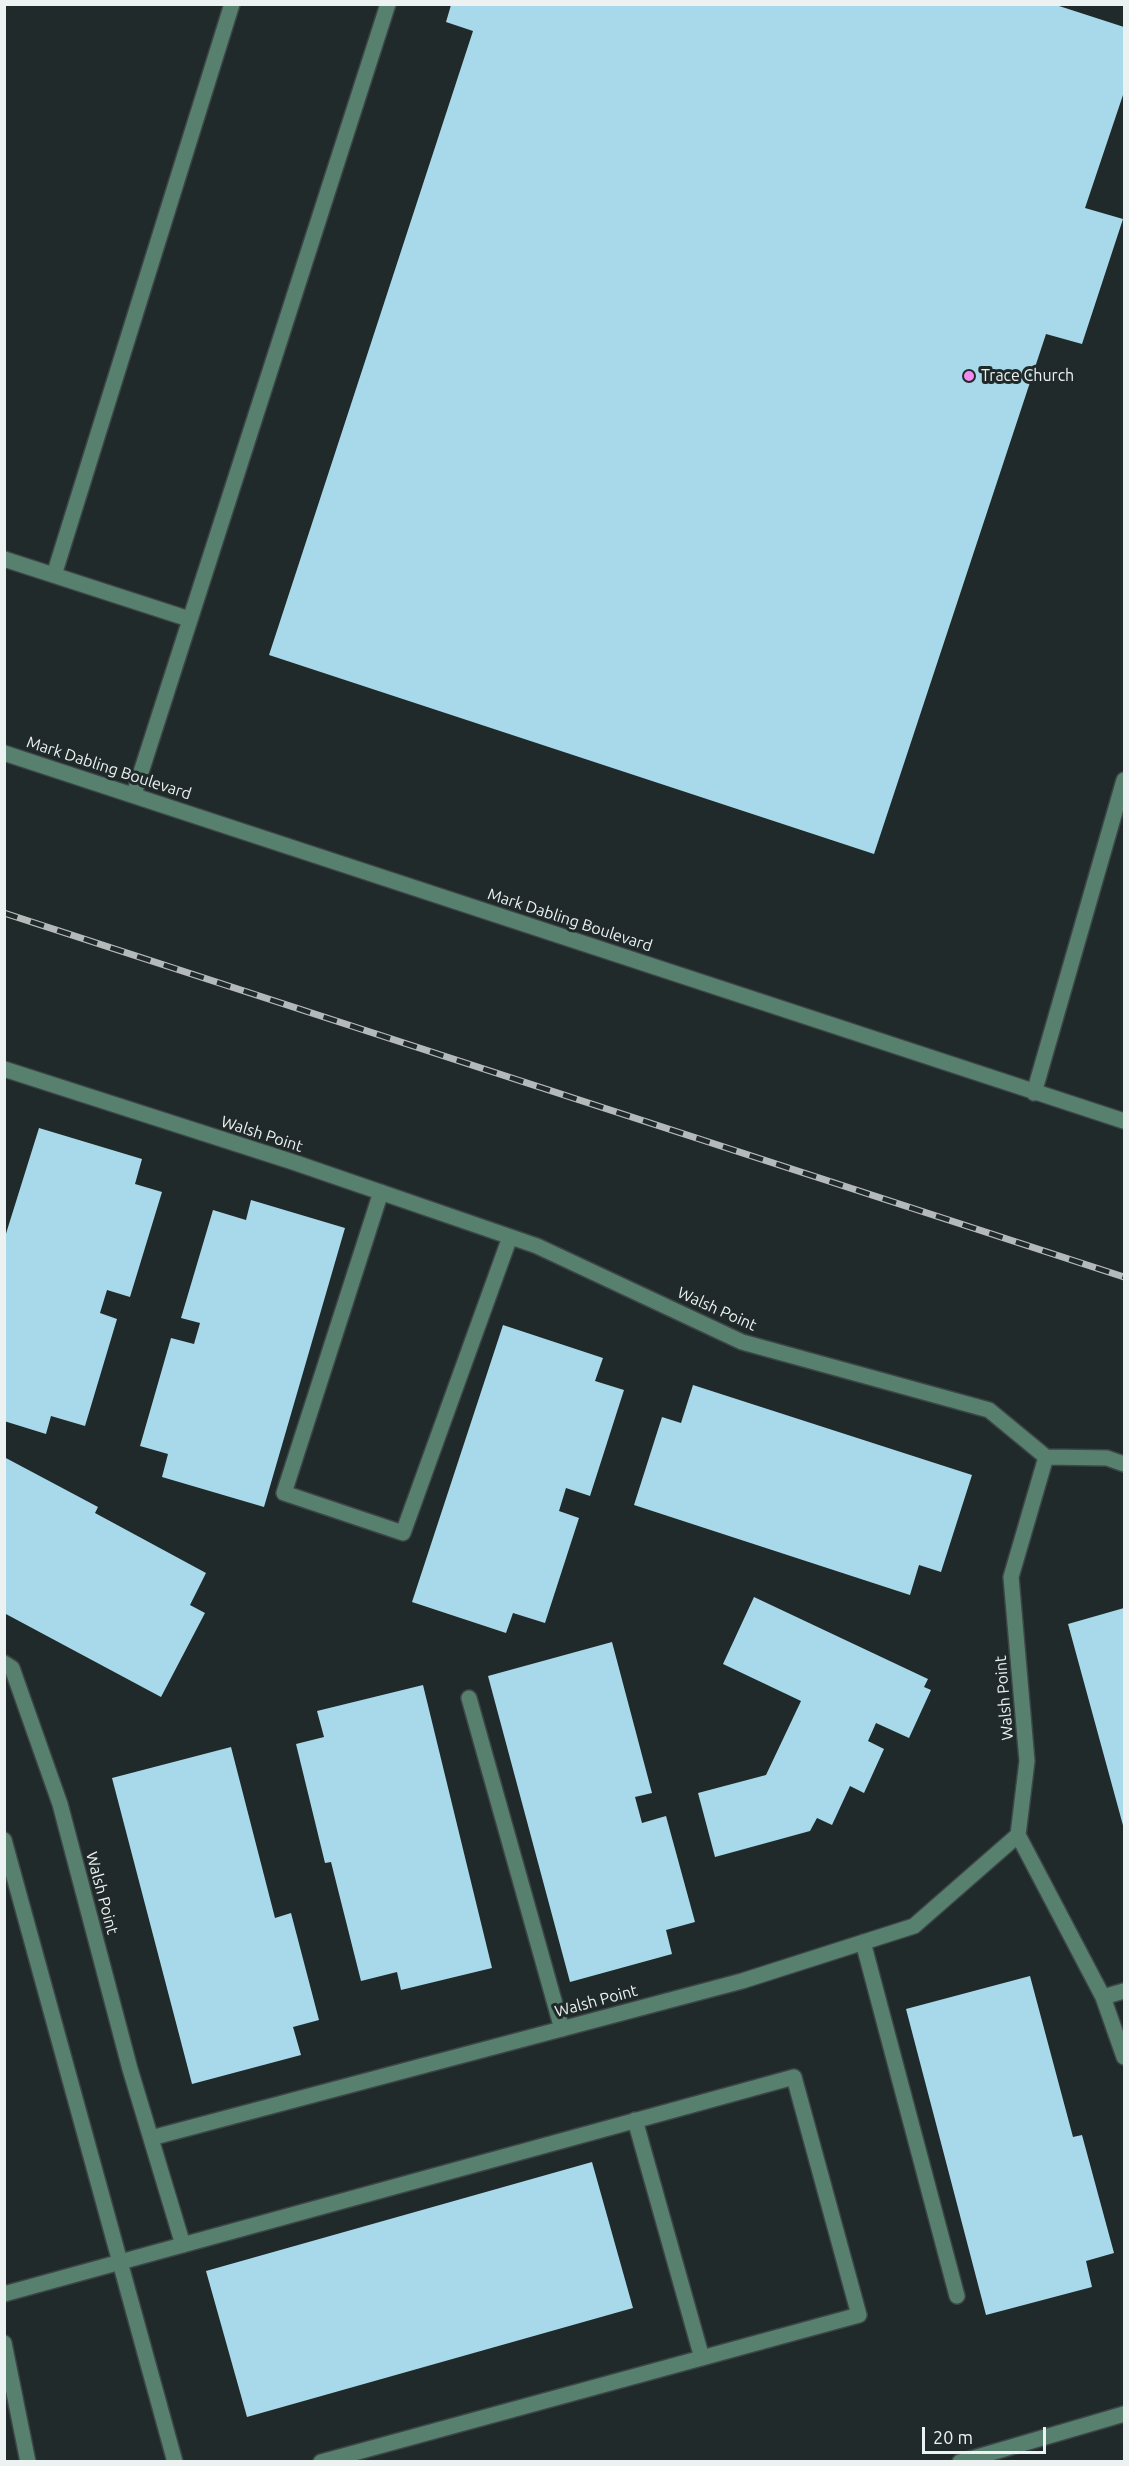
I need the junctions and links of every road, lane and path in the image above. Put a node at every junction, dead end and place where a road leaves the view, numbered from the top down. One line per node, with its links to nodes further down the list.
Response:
1 (232, 4): 4 (street)
2 (388, 4): 5 (street)
3 (4, 560): 4 (street)
4 (54, 575): 5 (street)
5 (189, 619): 8 (street)
6 (4, 753): 8 (street, Mark Dabling Boulevard)
7 (1125, 780): 10 (street)
8 (134, 794): 10 (street, Mark Dabling Boulevard)
9 (6, 1075): 12 (street, Walsh Point)
10 (1034, 1093): 11 (street, Mark Dabling Boulevard)
11 (1125, 1122)
12 (381, 1192): 13 (street, Walsh Point); 13 (street)
13 (510, 1237): 14 (street, Walsh Point)
14 (1046, 1456): 15 (street); 18 (street, Walsh Point)
15 (1125, 1464)
16 (4, 1663): 26 (street, Walsh Point)
17 (469, 1698): 23 (street)
18 (1018, 1835): 20 (street, Walsh Point); 22 (street)
19 (4, 1840): 28 (street)
20 (863, 1942): 23 (street, Walsh Point); 30 (street)
21 (1125, 1991): 22 (street)
22 (1103, 1997): 24 (street)
23 (562, 2029): 26 (street, Walsh Point)
24 (1125, 2057)
25 (635, 2120): 27 (street); 32 (street); 32 (street)
26 (151, 2138): 27 (street, Walsh Point)
27 (183, 2245): 28 (street)
28 (121, 2262): 29 (street); 35 (street)
29 (4, 2295)
30 (957, 2296)
31 (4, 2343): 34 (street)
32 (702, 2358): 36 (street)
33 (1125, 2414): 37 (street)
34 (28, 2462)
35 (175, 2462)
36 (321, 2462)
37 (960, 2462)

